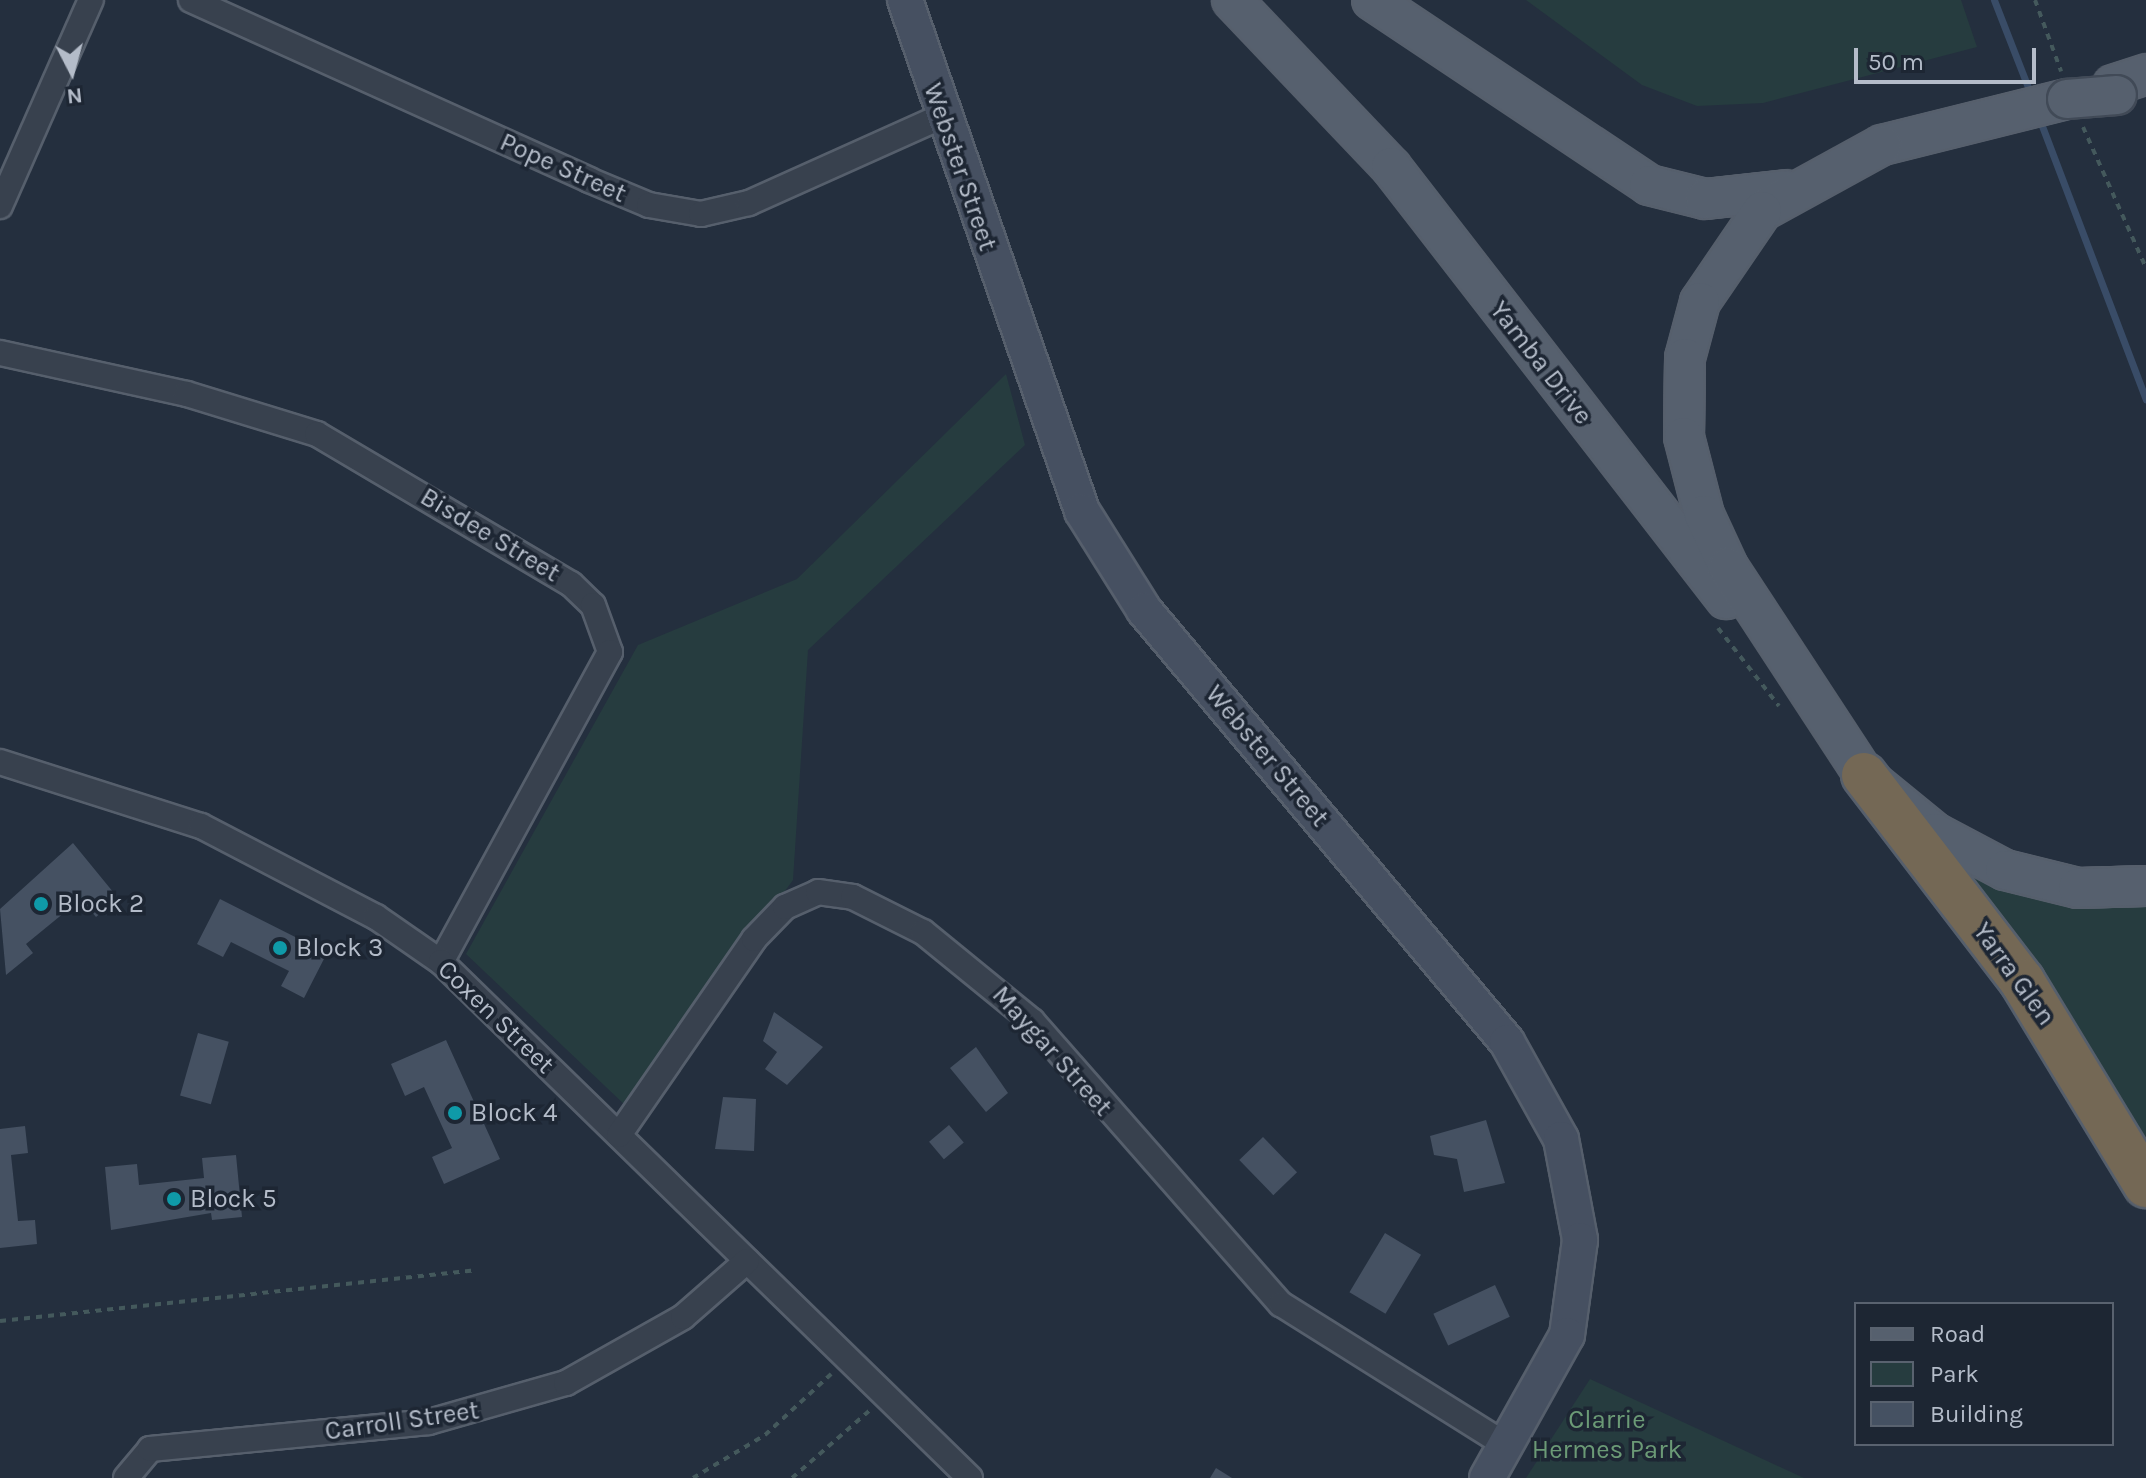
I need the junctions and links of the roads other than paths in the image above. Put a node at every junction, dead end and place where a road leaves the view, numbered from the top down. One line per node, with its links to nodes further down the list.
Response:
1 (91, 0): 9 (street)
2 (191, 0): 7 (street, Pope Street)
3 (905, 0): 7 (street, Webster Street)
4 (1232, 0): 11 (main road, Yamba Drive)
5 (1372, 0): 8 (main road)
6 (2130, 87): 8 (main road, bridge)
7 (943, 116): 19 (street, Webster Street)
8 (1807, 182): 11 (main road)
9 (0, 206)
10 (0, 353): 15 (street, Bisdee Street)
11 (1836, 739): 13 (main road)
12 (0, 762): 15 (street, Coxen Street)
13 (1864, 775): 14 (main road); 17 (highway, Yarra Glen)
14 (2146, 886)
15 (441, 962): 16 (street, Coxen Street)
16 (619, 1135): 18 (street, Coxen Street); 19 (street, Maygar Street)
17 (2146, 1185)
18 (747, 1261): 20 (street, Carroll Street); 21 (street, Coxen Street)
19 (1507, 1446): 22 (street, Webster Street)
20 (126, 1478)
21 (970, 1478)
22 (1487, 1478)

